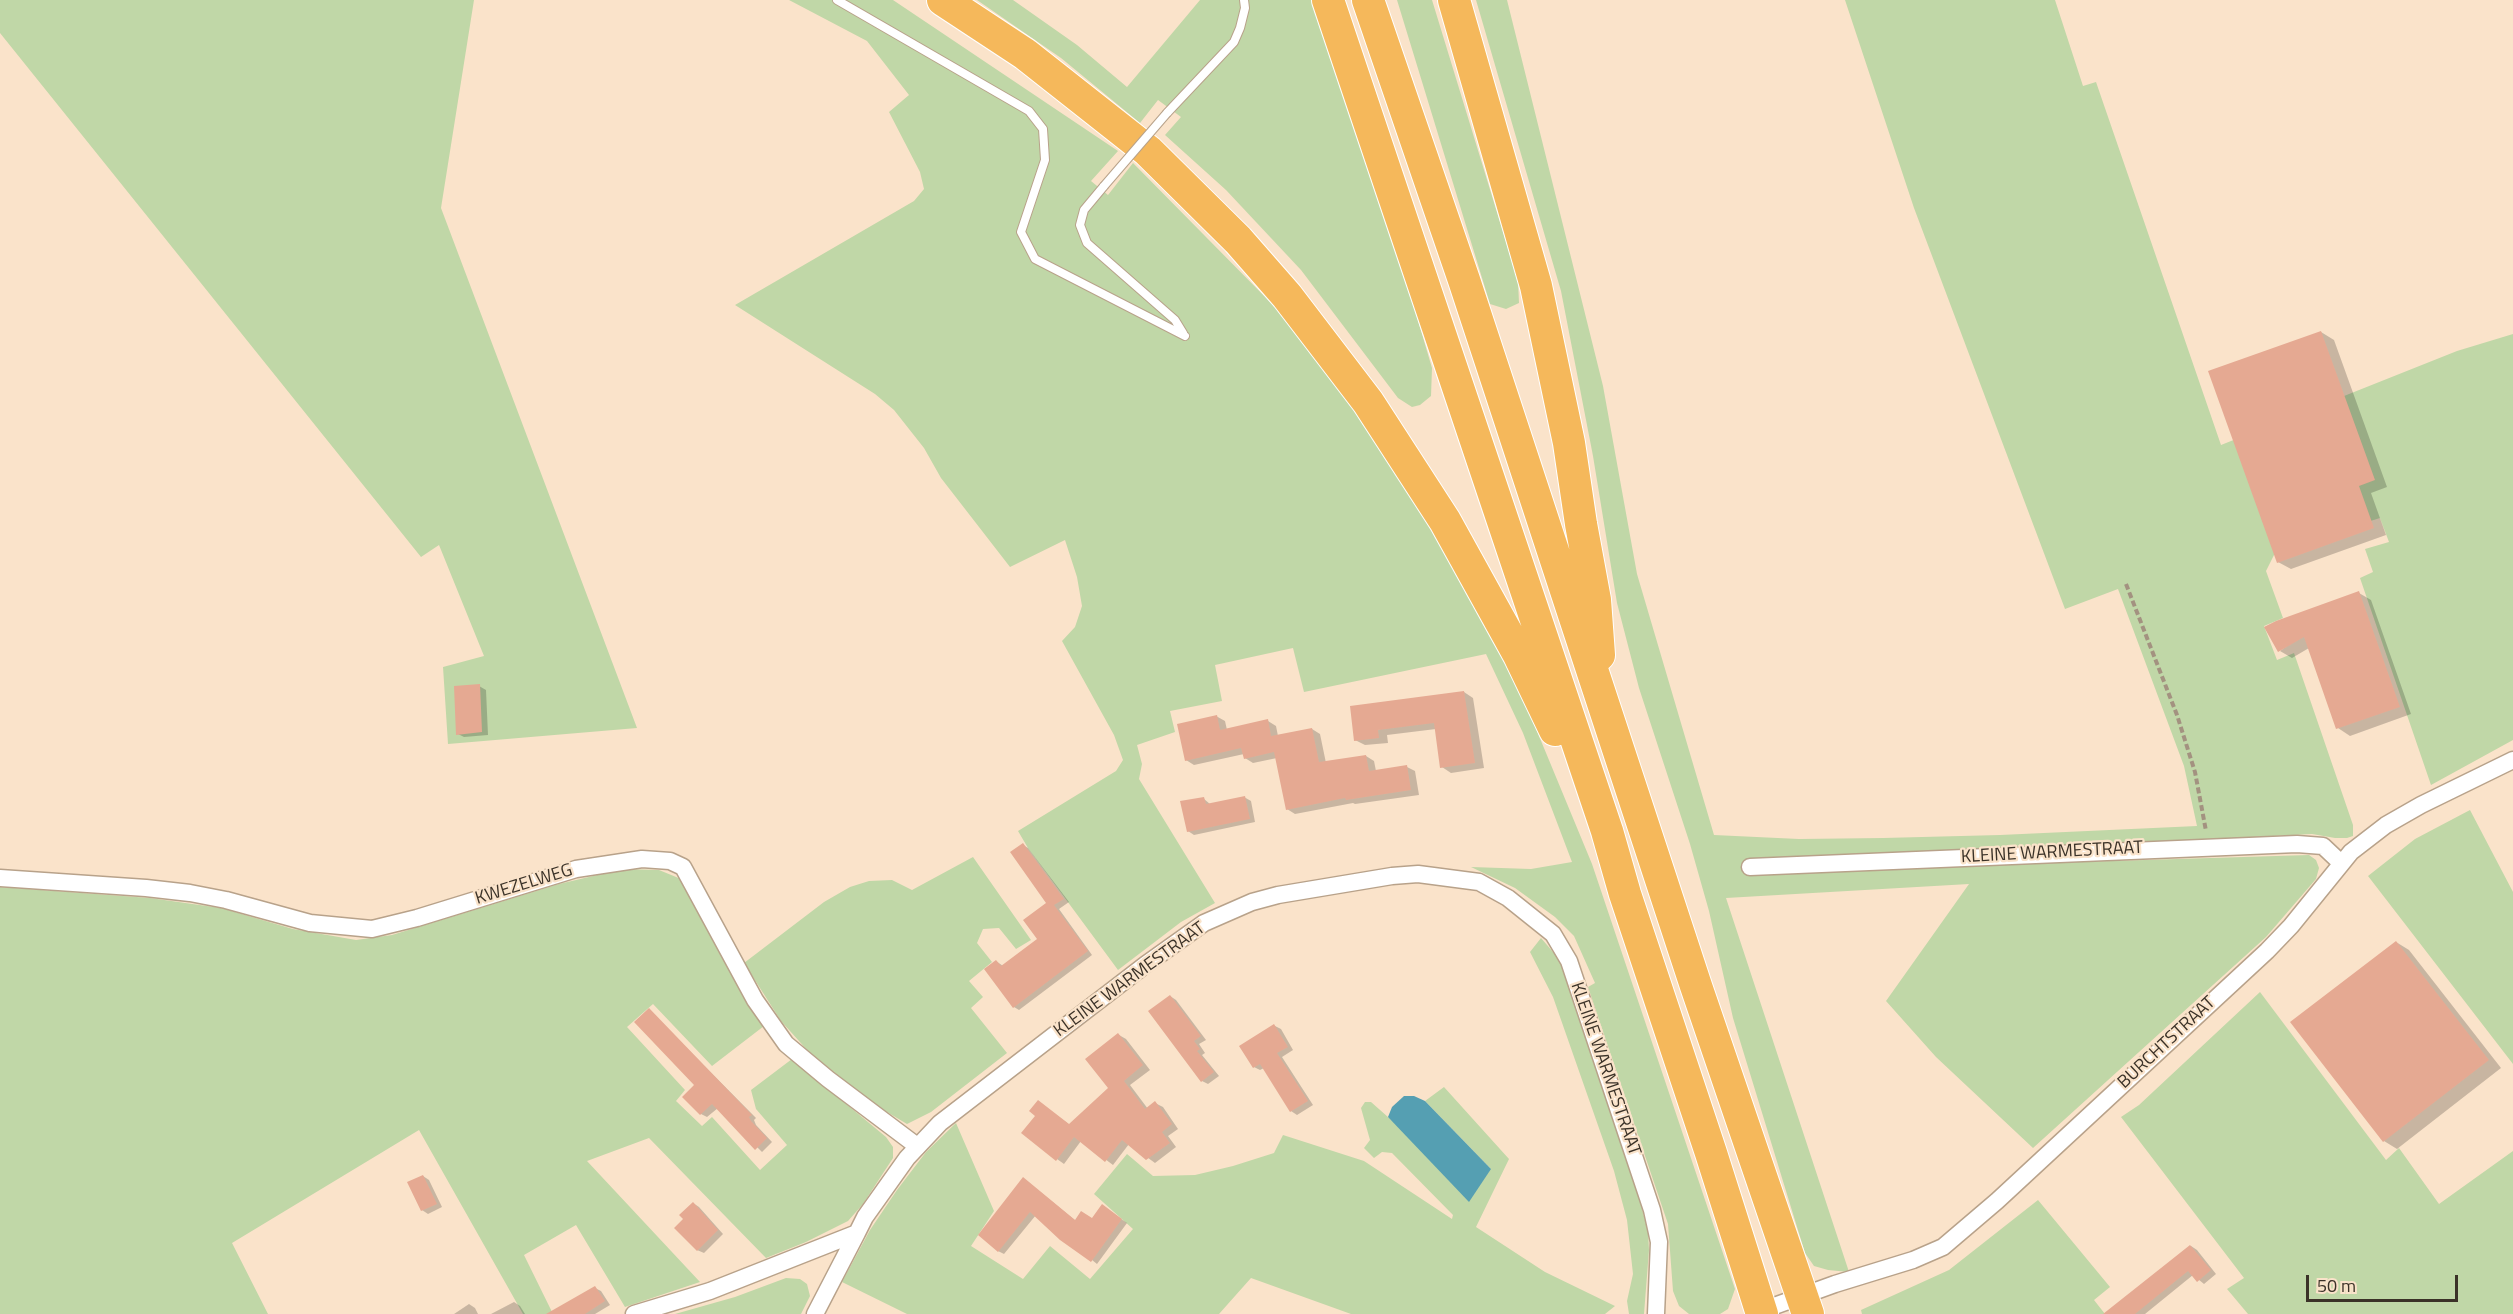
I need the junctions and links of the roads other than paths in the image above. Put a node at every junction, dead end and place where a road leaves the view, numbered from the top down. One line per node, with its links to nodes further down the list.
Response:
1 (837, 0): 3 (lane, bridge)
2 (943, 0): 12 (highway)
3 (1244, 0)
4 (1328, 0): 12 (highway)
5 (1368, 0): 7 (highway)
6 (1454, 0): 7 (highway)
7 (1601, 698): 15 (highway)
8 (2513, 760): 9 (street, BURCHTSTRAAT)
9 (2341, 863): 10 (street, KLEINE WARMESTRAAT); 15 (street, BURCHTSTRAAT)
10 (1750, 867)
11 (0, 878): 13 (street, KWEZELWEG)
12 (1625, 894): 16 (highway)
13 (917, 1146): 14 (street, KLEINE WARMESTRAAT); 19 (street, KLEINE WARMESTRAAT)
14 (857, 1233): 17 (street); 18 (street, KLEINE WARMESTRAAT)
15 (1806, 1305): 16 (street, BURCHTSTRAAT)
16 (1758, 1313)
17 (634, 1314)
18 (815, 1314)
19 (1656, 1314)

